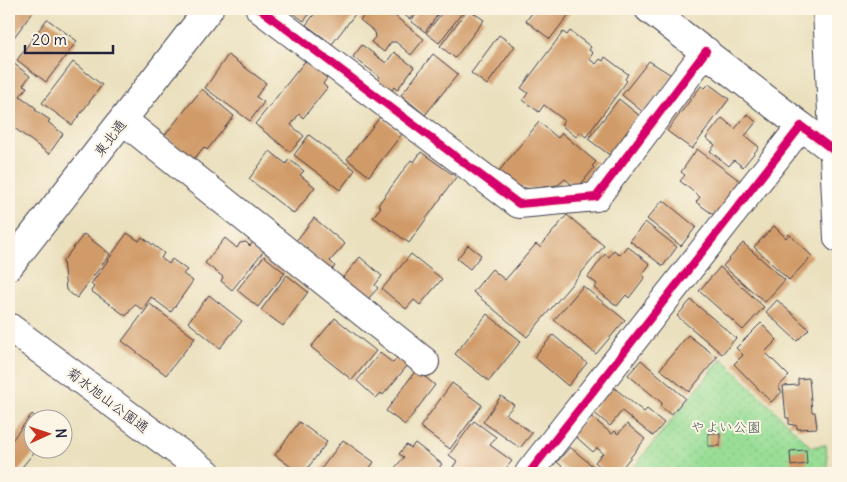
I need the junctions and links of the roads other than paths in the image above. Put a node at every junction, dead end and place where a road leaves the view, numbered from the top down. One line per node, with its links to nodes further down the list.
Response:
1 (209, 9): 6 (street, 東北通)
2 (260, 9): 5 (street)
3 (649, 9): 5 (street)
4 (826, 9): 8 (street)
5 (706, 51): 7 (street)
6 (124, 121): 10 (street, 東北通); 12 (street)
7 (801, 126): 8 (street); 14 (street)
8 (835, 161): 9 (street)
9 (838, 238)
10 (9, 266)
11 (9, 326): 13 (street, 菊水旭山公園通)
12 (425, 362)
13 (207, 473)
14 (529, 473)

